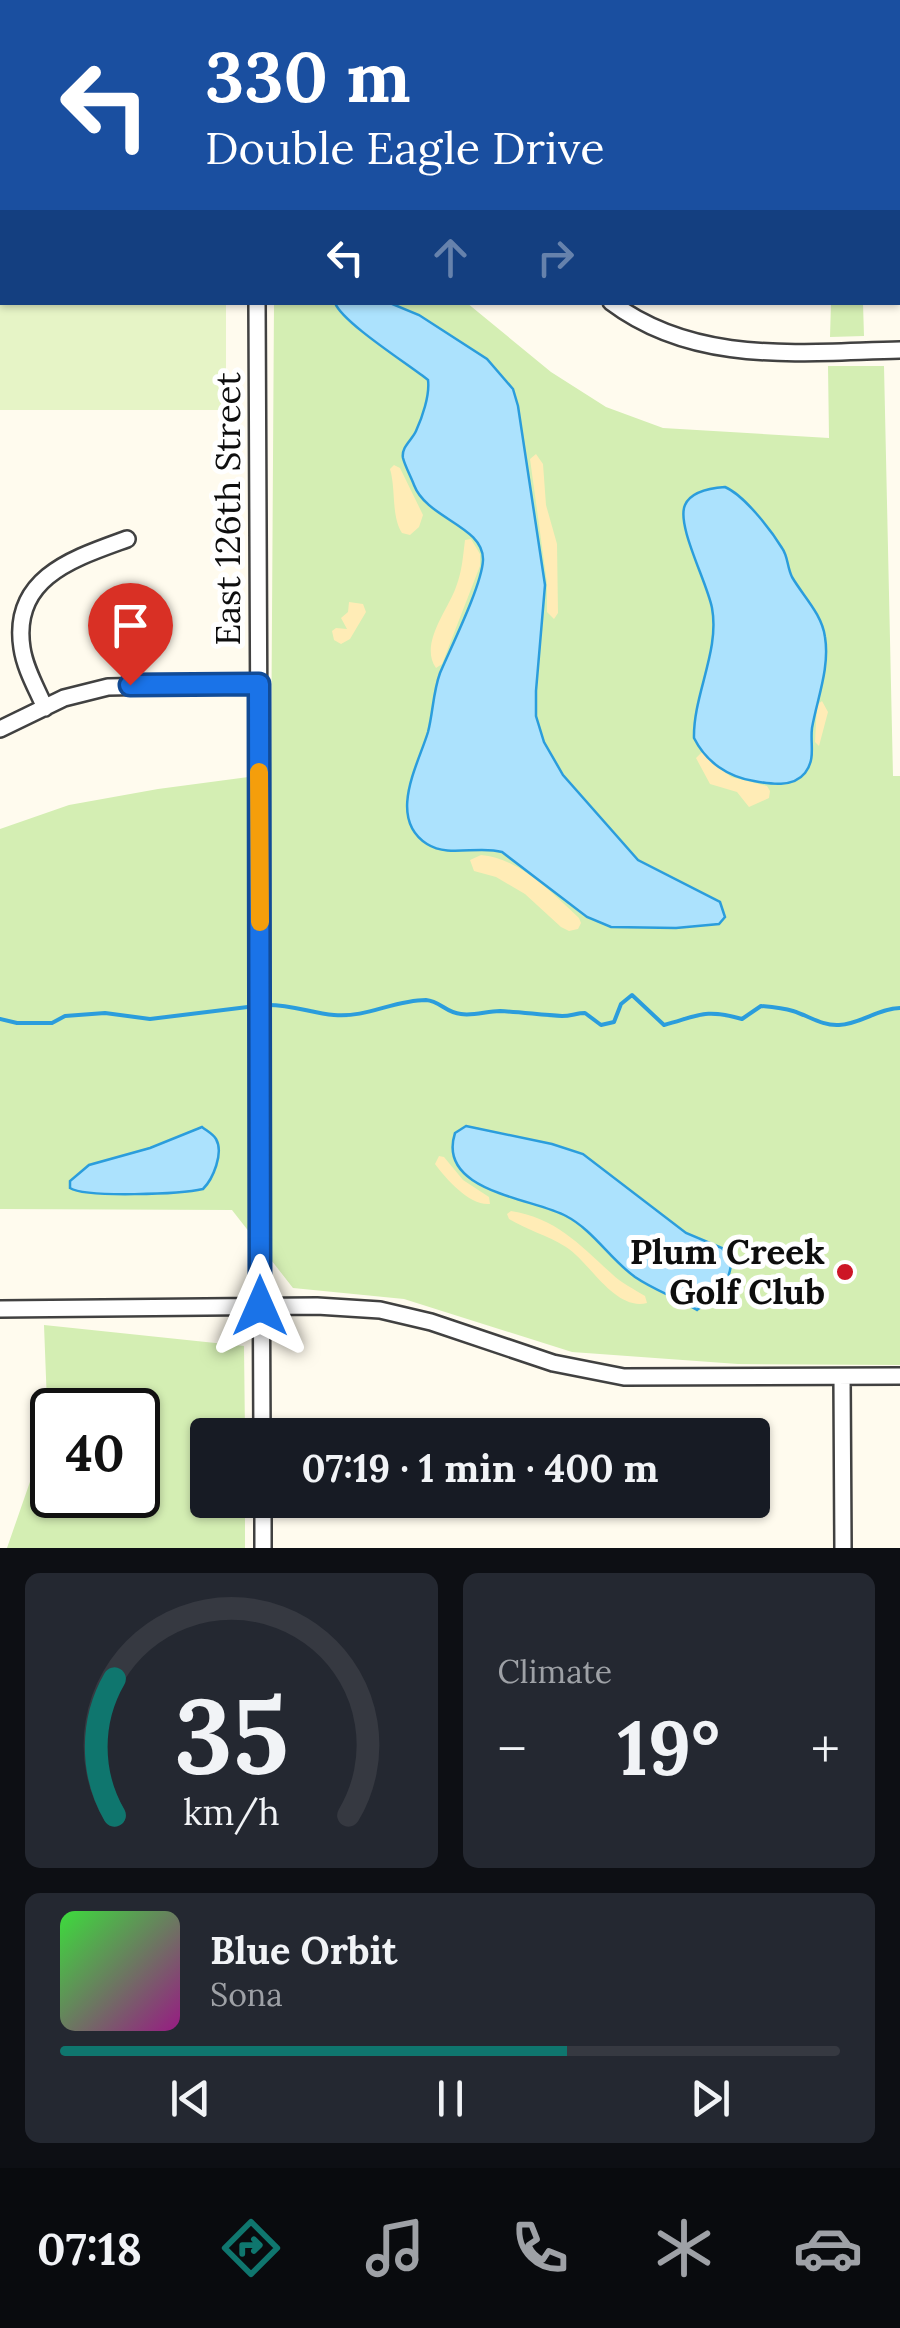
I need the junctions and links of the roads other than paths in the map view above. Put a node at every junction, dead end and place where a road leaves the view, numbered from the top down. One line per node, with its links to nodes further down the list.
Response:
1 (258, 305): 5 (street, East 126th Street)
2 (616, 305): 3 (street)
3 (900, 350)
4 (127, 539): 6 (street)
5 (259, 684): 6 (street); 8 (street, East 126th Street)
6 (45, 708): 7 (street)
7 (0, 729)
8 (260, 1306): 9 (street); 11 (street); 12 (street, East 126th Street)
9 (0, 1309)
10 (900, 1376): 11 (street)
11 (842, 1377): 15 (street)
12 (262, 1418)
13 (263, 1518): 14 (street)
14 (263, 1548)
15 (843, 1548)

